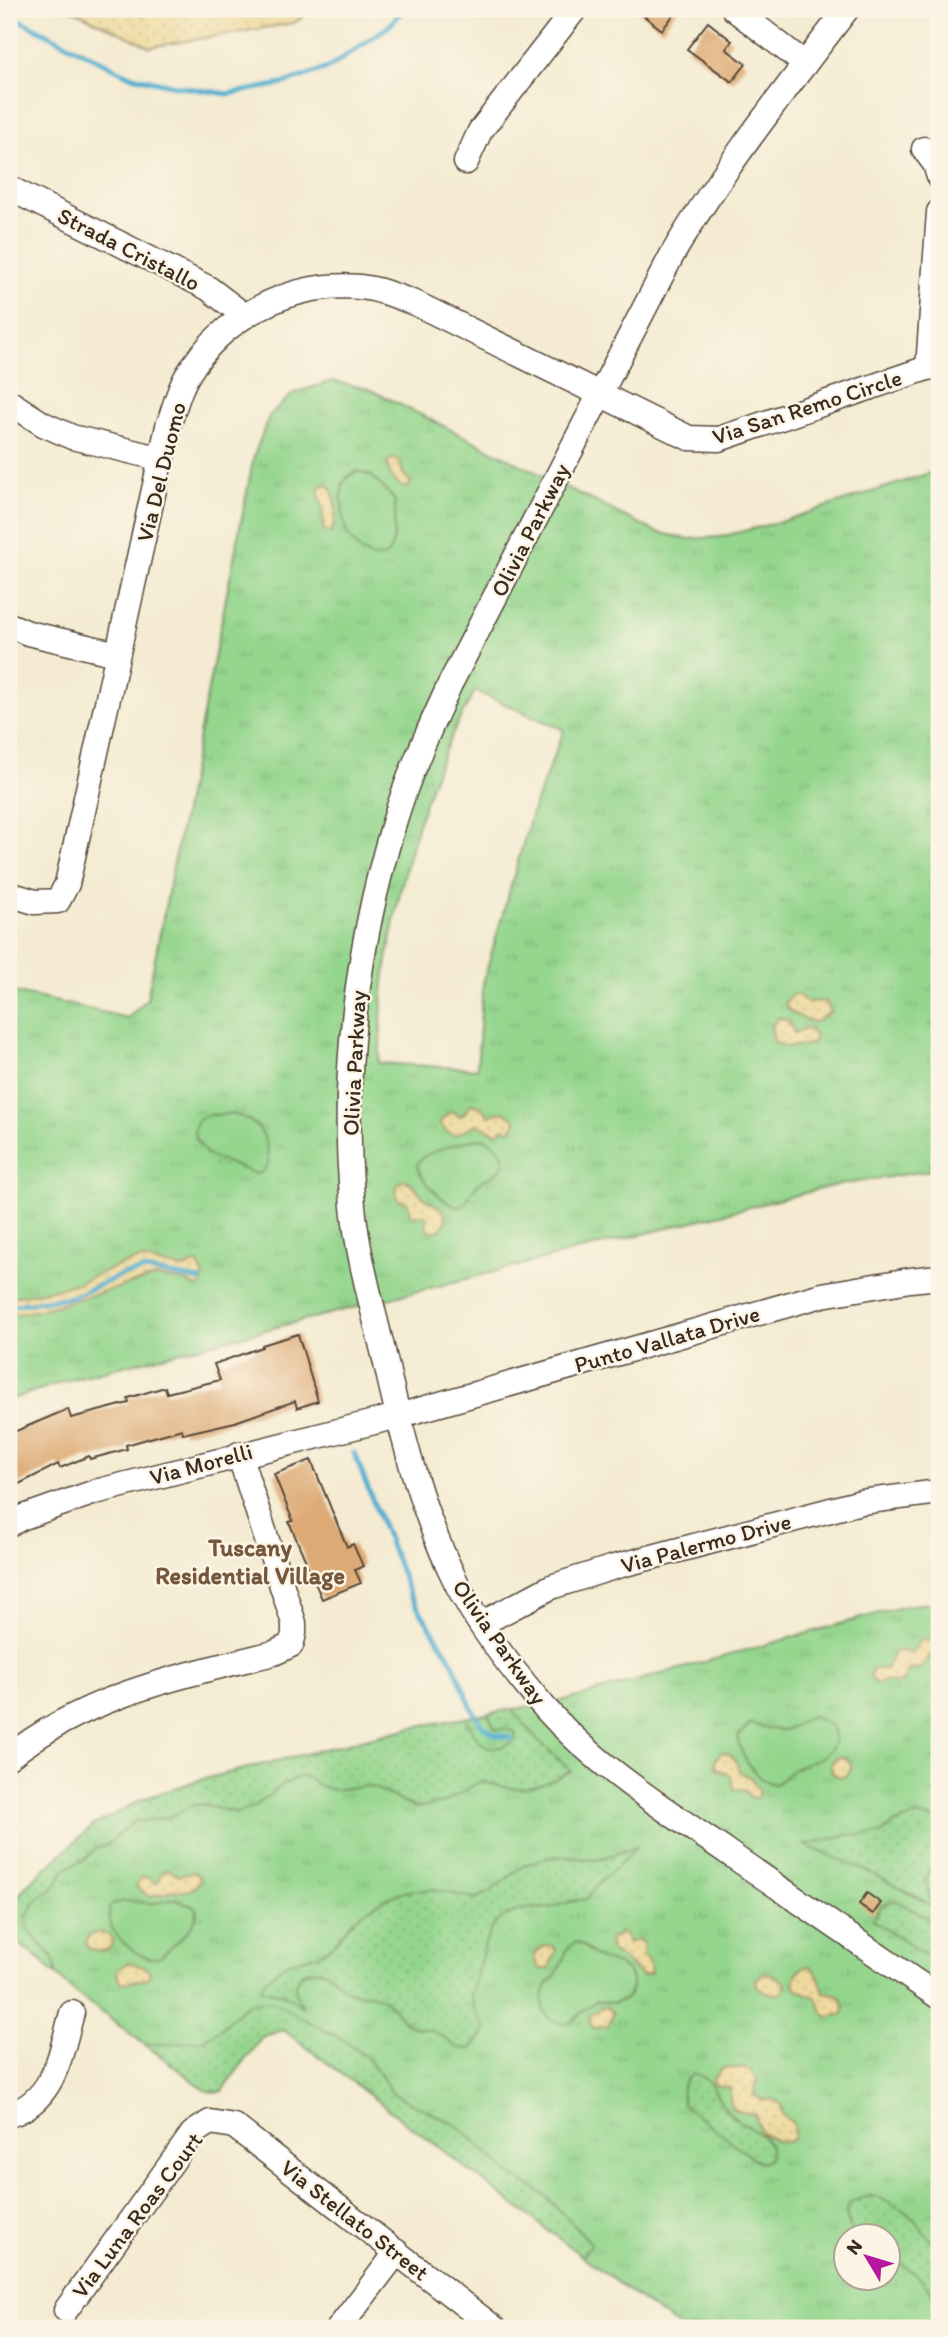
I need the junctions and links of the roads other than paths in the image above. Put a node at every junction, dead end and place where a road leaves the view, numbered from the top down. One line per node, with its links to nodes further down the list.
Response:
1 (575, 9): 6 (street)
2 (734, 9): 4 (street)
3 (847, 9): 4 (street, Olivia Parkway)
4 (805, 64): 12 (street, Olivia Parkway)
5 (924, 149): 7 (street)
6 (466, 162)
7 (939, 177)
8 (9, 188): 10 (street, Strada Cristallo)
9 (939, 212): 11 (street)
10 (245, 316): 12 (street, Via Del Duomo); 14 (street, Via Del Duomo)
11 (933, 366): 12 (street, Via San Remo Circle)
12 (599, 395): 19 (street, Olivia Parkway)
13 (9, 402): 14 (street)
14 (162, 459): 16 (street, Via Del Duomo)
15 (9, 625): 16 (street)
16 (117, 654): 17 (street, Via Del Duomo)
17 (9, 894)
18 (939, 1277): 19 (street, Punto Vallata Drive)
19 (398, 1416): 20 (street, Via Morelli); 23 (street, Olivia Parkway)
20 (239, 1454): 22 (street, Via Morelli); 24 (street)
21 (939, 1492): 23 (street, Via Palermo Drive)
22 (9, 1525)
23 (481, 1624): 25 (street, Olivia Parkway)
24 (9, 1757)
25 (939, 1997)
26 (72, 2013): 27 (street)
27 (9, 2115)
28 (210, 2122): 29 (street, Via Stellato Street); 30 (street, Via Luna Roas Court)
29 (397, 2252): 31 (street); 32 (street, Via Stellato Street)
30 (66, 2310)
31 (340, 2328)
32 (494, 2328)

